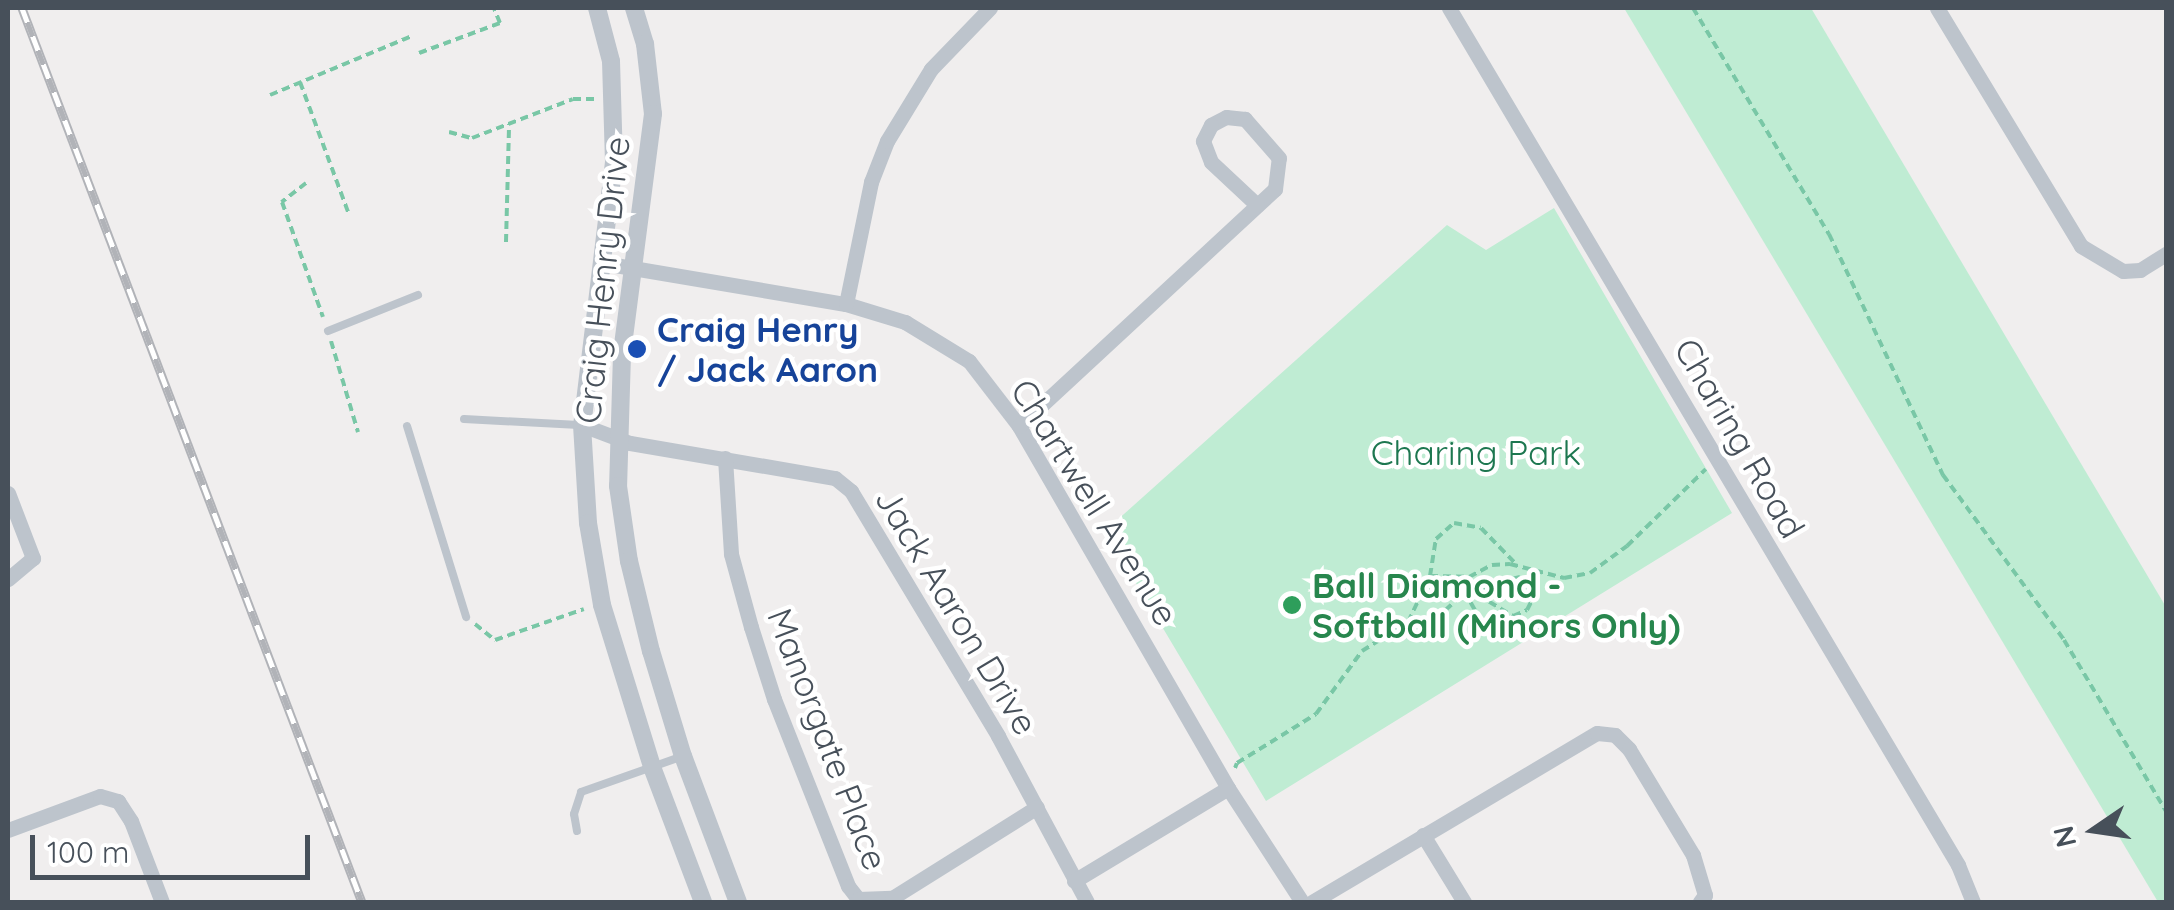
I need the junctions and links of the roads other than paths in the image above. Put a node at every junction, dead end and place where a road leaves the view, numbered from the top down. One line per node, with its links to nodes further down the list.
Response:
1 (597, 8): 8 (street, Craig Henry Drive)
2 (634, 8): 9 (street, Craig Henry Drive)
3 (990, 8): 11 (street)
4 (1448, 8): 38 (street, Charing Road)
5 (1937, 8): 7 (street)
6 (1256, 205): 6 (street); 16 (street)
7 (2166, 254)
8 (603, 263): 9 (street, Chartwell Avenue); 15 (street, Craig Henry Drive)
9 (635, 270): 11 (street, Chartwell Avenue); 17 (street, Craig Henry Drive)
10 (418, 295): 12 (lane)
11 (846, 304): 16 (street, Chartwell Avenue)
12 (328, 331)
13 (464, 419): 15 (lane)
14 (406, 426): 21 (lane)
15 (582, 426): 17 (street, Jack Aaron Drive); 23 (street, Craig Henry Drive)
16 (1019, 426): 24 (street, Chartwell Avenue)
17 (617, 439): 18 (street, Jack Aaron Drive); 22 (street, Craig Henry Drive)
18 (725, 458): 25 (street, Jack Aaron Drive); 25 (street, Manorgate Place)
19 (8, 493): 20 (street)
20 (8, 578)
21 (466, 617)
22 (683, 756): 23 (lane); 32 (street, Craig Henry Drive)
23 (652, 767): 27 (lane); 31 (street, Craig Henry Drive)
24 (1228, 788): 29 (street); 34 (street, Chartwell Avenue)
25 (1037, 807): 29 (street, Jack Aaron Drive)
26 (8, 830): 30 (street)
27 (577, 831)
28 (1422, 835): 35 (street); 36 (street); 37 (street)
29 (1074, 881): 33 (street, Jack Aaron Drive)
30 (162, 902)
31 (703, 902)
32 (738, 902)
33 (1087, 902)
34 (1302, 902)
35 (1312, 902)
36 (1464, 902)
37 (1700, 902)
38 (1973, 902)

